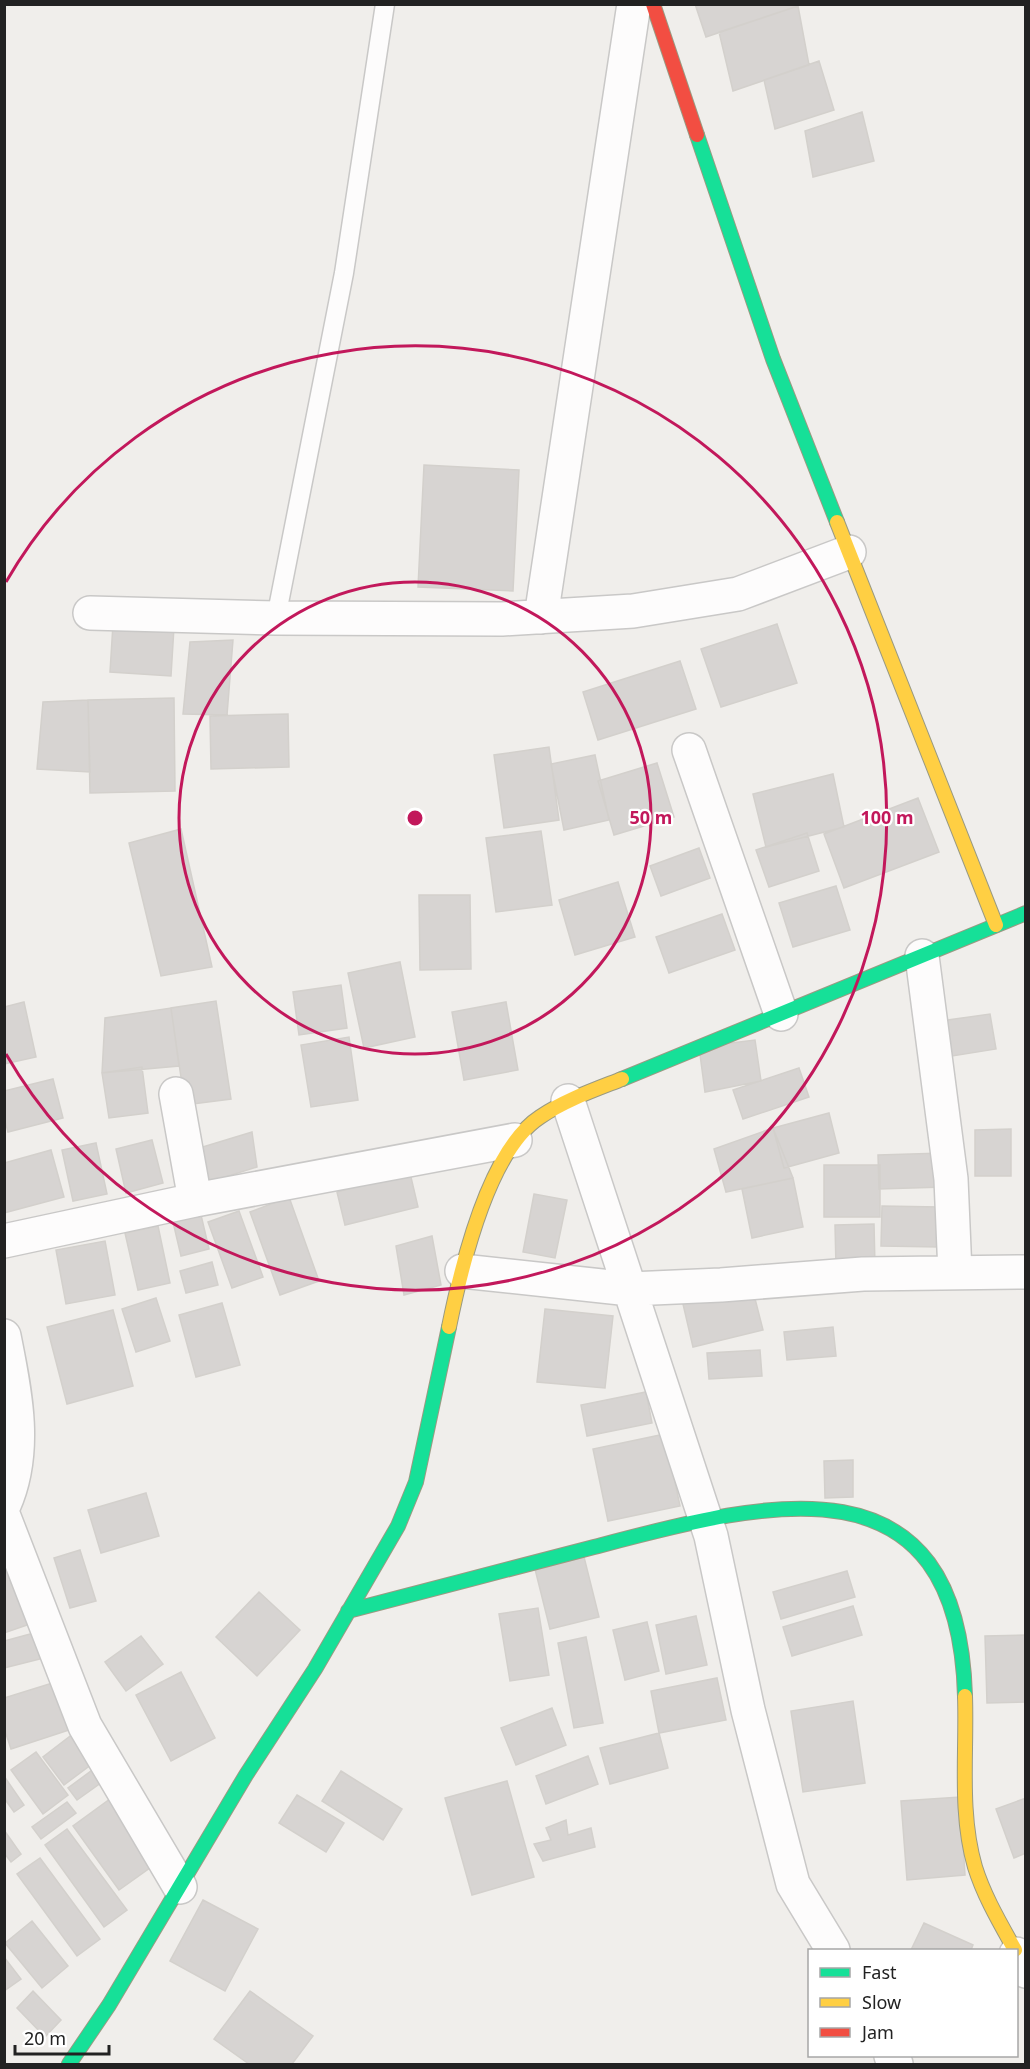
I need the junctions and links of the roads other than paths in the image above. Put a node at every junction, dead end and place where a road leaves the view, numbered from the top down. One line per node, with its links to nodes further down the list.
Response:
1 (386, 4): 7 (lane)
2 (634, 4): 6 (street)
3 (653, 4): 4 (street)
4 (849, 552): 6 (street); 10 (street)
5 (90, 613): 7 (street)
6 (541, 617): 7 (street)
7 (276, 618)
8 (689, 750): 12 (street)
9 (1026, 914): 10 (street)
10 (996, 926): 11 (street)
11 (922, 956): 12 (street); 20 (street)
12 (781, 1014): 14 (street)
13 (176, 1094): 16 (street)
14 (568, 1101): 15 (street); 21 (street)
15 (515, 1140): 16 (street); 18 (street)
16 (195, 1200): 17 (street)
17 (4, 1241)
18 (462, 1271): 21 (street); 26 (street)
19 (1026, 1272): 20 (street)
20 (955, 1273): 21 (street)
21 (630, 1289): 25 (street)
22 (4, 1336): 23 (street)
23 (4, 1505)
24 (4, 1517): 27 (street)
25 (705, 1518): 26 (street); 28 (street); 29 (street)
26 (348, 1611): 27 (street)
27 (180, 1887): 32 (street)
28 (832, 1949)
29 (1014, 1949)
30 (1018, 1956): 31 (street)
31 (1026, 1971)
32 (69, 2064)

